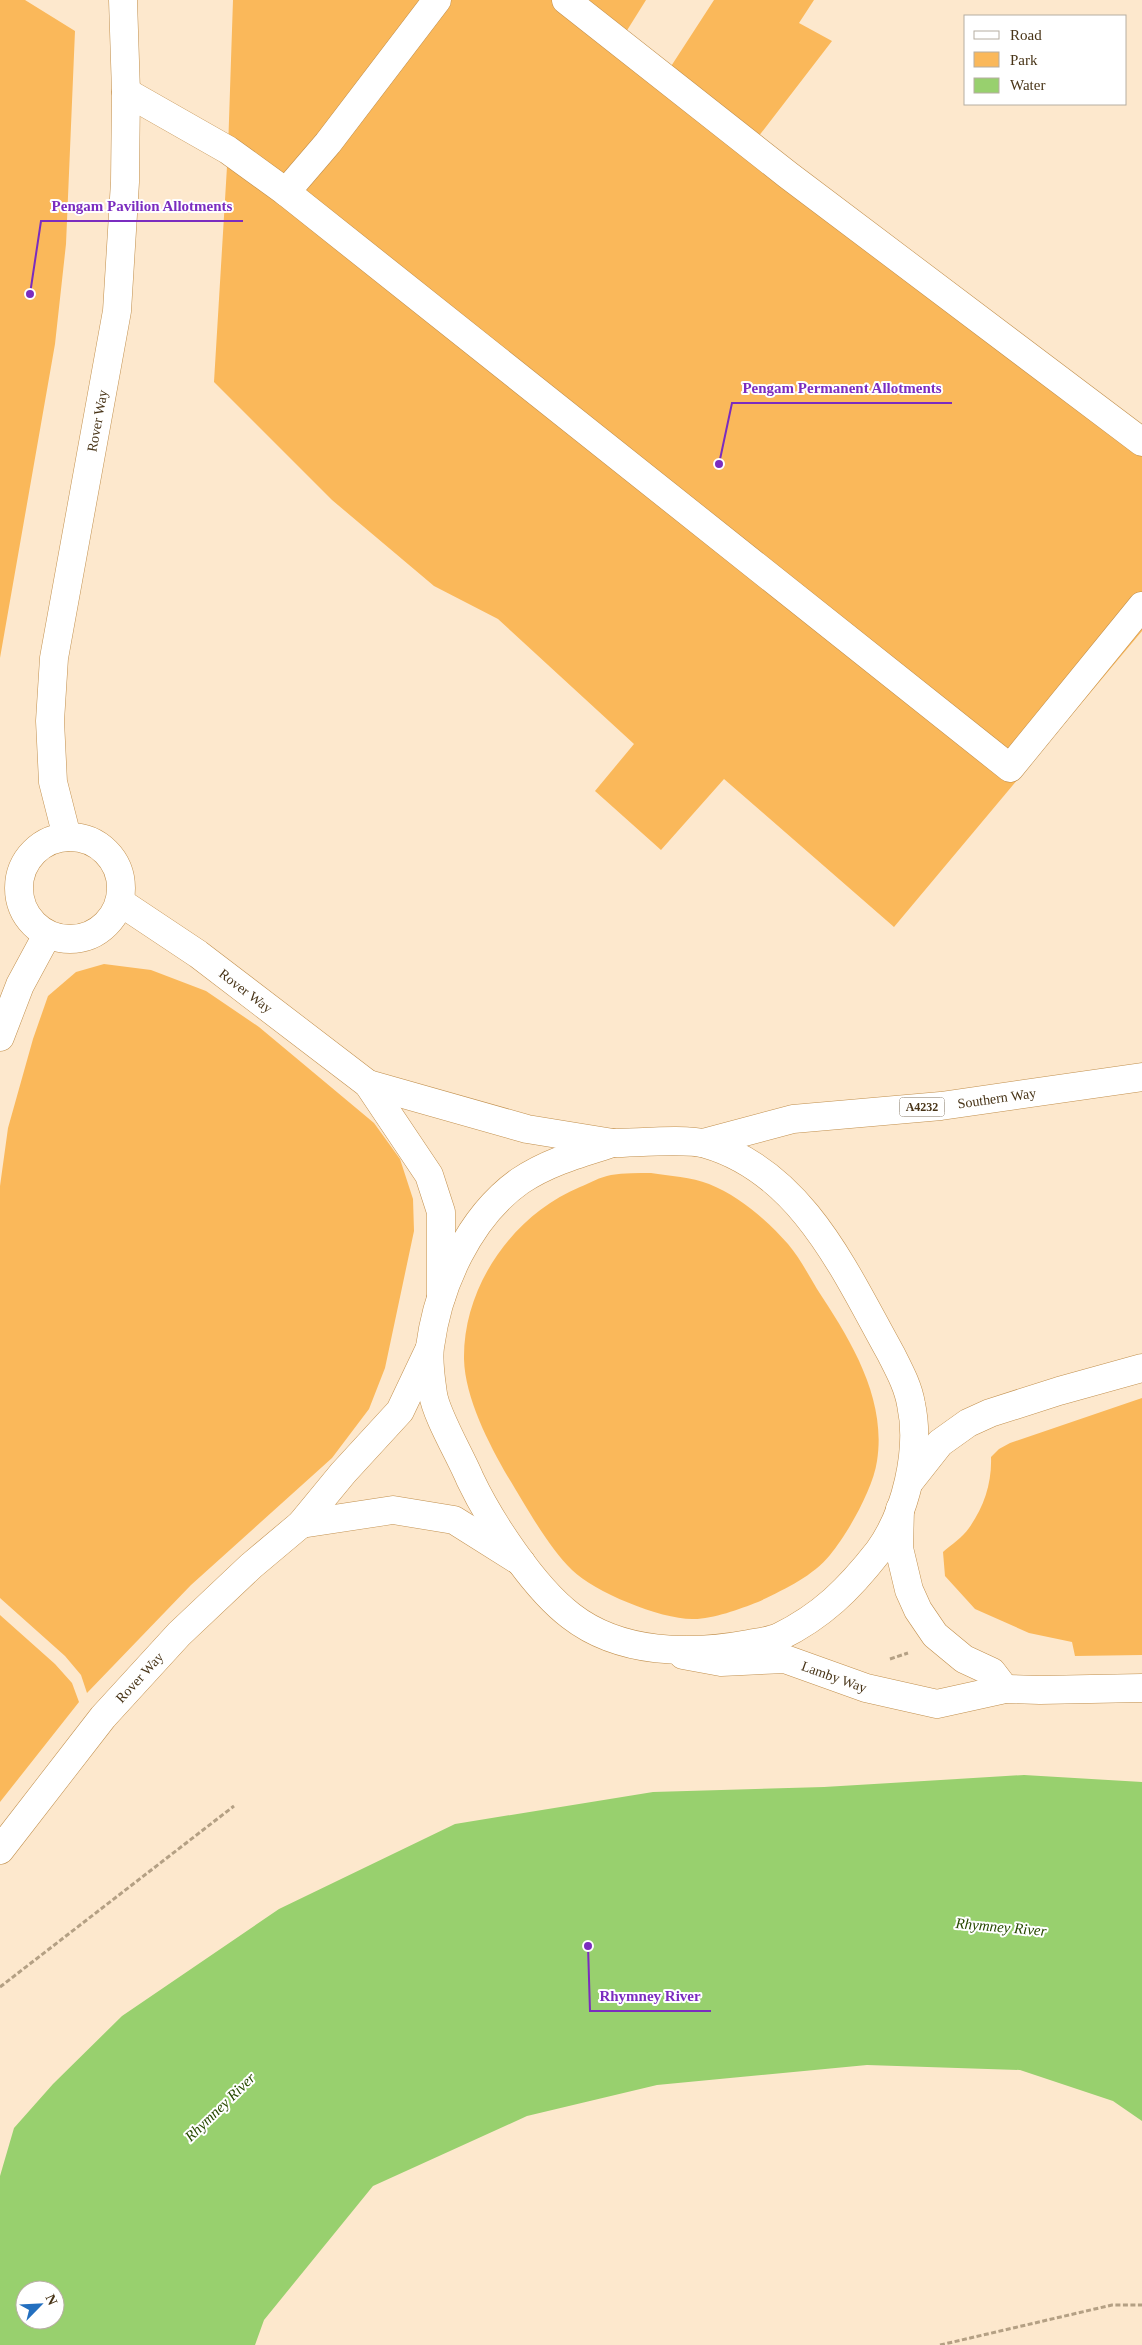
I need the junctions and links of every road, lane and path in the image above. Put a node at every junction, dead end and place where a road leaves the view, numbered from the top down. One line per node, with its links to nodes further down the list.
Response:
1 (122, 0): 4 (street, Rover Way)
2 (437, 0): 5 (street)
3 (566, 0): 6 (street)
4 (126, 92): 5 (street); 8 (street, Rover Way)
5 (286, 192): 7 (street)
6 (1142, 442)
7 (1142, 606)
8 (67, 837): 9 (street); 10 (street)
9 (9, 886): 11 (street)
10 (120, 902): 11 (street); 14 (street, Rover Way)
11 (47, 934): 12 (street)
12 (0, 1036)
13 (1142, 1077): 15 (street, Southern Way / A4232)
14 (368, 1084): 16 (street); 17 (street)
15 (703, 1142): 16 (street); 20 (street)
16 (613, 1143): 17 (street)
17 (441, 1297): 18 (street)
18 (429, 1350): 22 (street, Rover Way); 23 (street)
19 (1142, 1368): 20 (street)
20 (910, 1481): 21 (street)
21 (900, 1509): 24 (street); 28 (street)
22 (301, 1524): 23 (street); 30 (street, Rover Way)
23 (522, 1562): 24 (street)
24 (662, 1650): 28 (street, Lamby Way)
25 (911, 1652): 26 (path)
26 (886, 1660)
27 (1142, 1688): 28 (street, Lamby Way)
28 (1005, 1689)
29 (234, 1806): 31 (path)
30 (0, 1850)
31 (0, 1987)
32 (1142, 2305): 33 (path)
33 (940, 2345)

